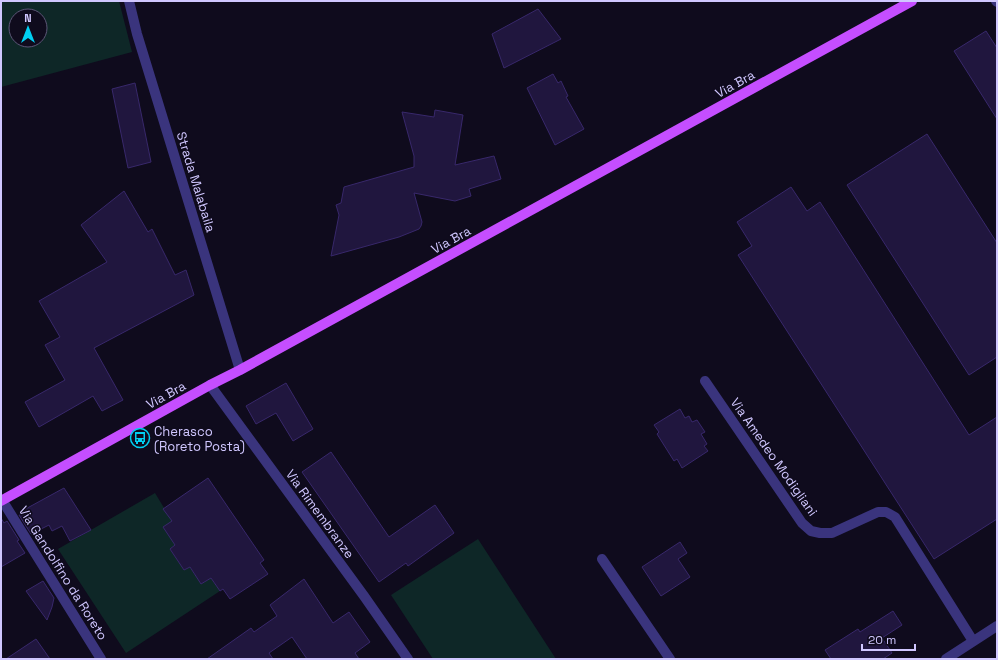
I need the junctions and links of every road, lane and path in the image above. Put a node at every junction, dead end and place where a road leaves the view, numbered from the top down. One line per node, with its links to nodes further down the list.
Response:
1 (129, 1): 3 (street, Strada Malabaila)
2 (912, 1): 3 (main road, Via Bra)
3 (240, 370): 5 (main road, Via Bra)
4 (705, 381): 9 (street, Via Amedeo Modigliani)
5 (210, 385): 6 (main road, Via Bra); 11 (street, Via Rimembranze)
6 (2, 500): 10 (street, Via Gandolfino da Roreto)
7 (602, 559): 12 (street)
8 (997, 626): 9 (street)
9 (973, 641): 13 (street)
10 (101, 659)
11 (408, 659)
12 (670, 659)
13 (946, 659)

